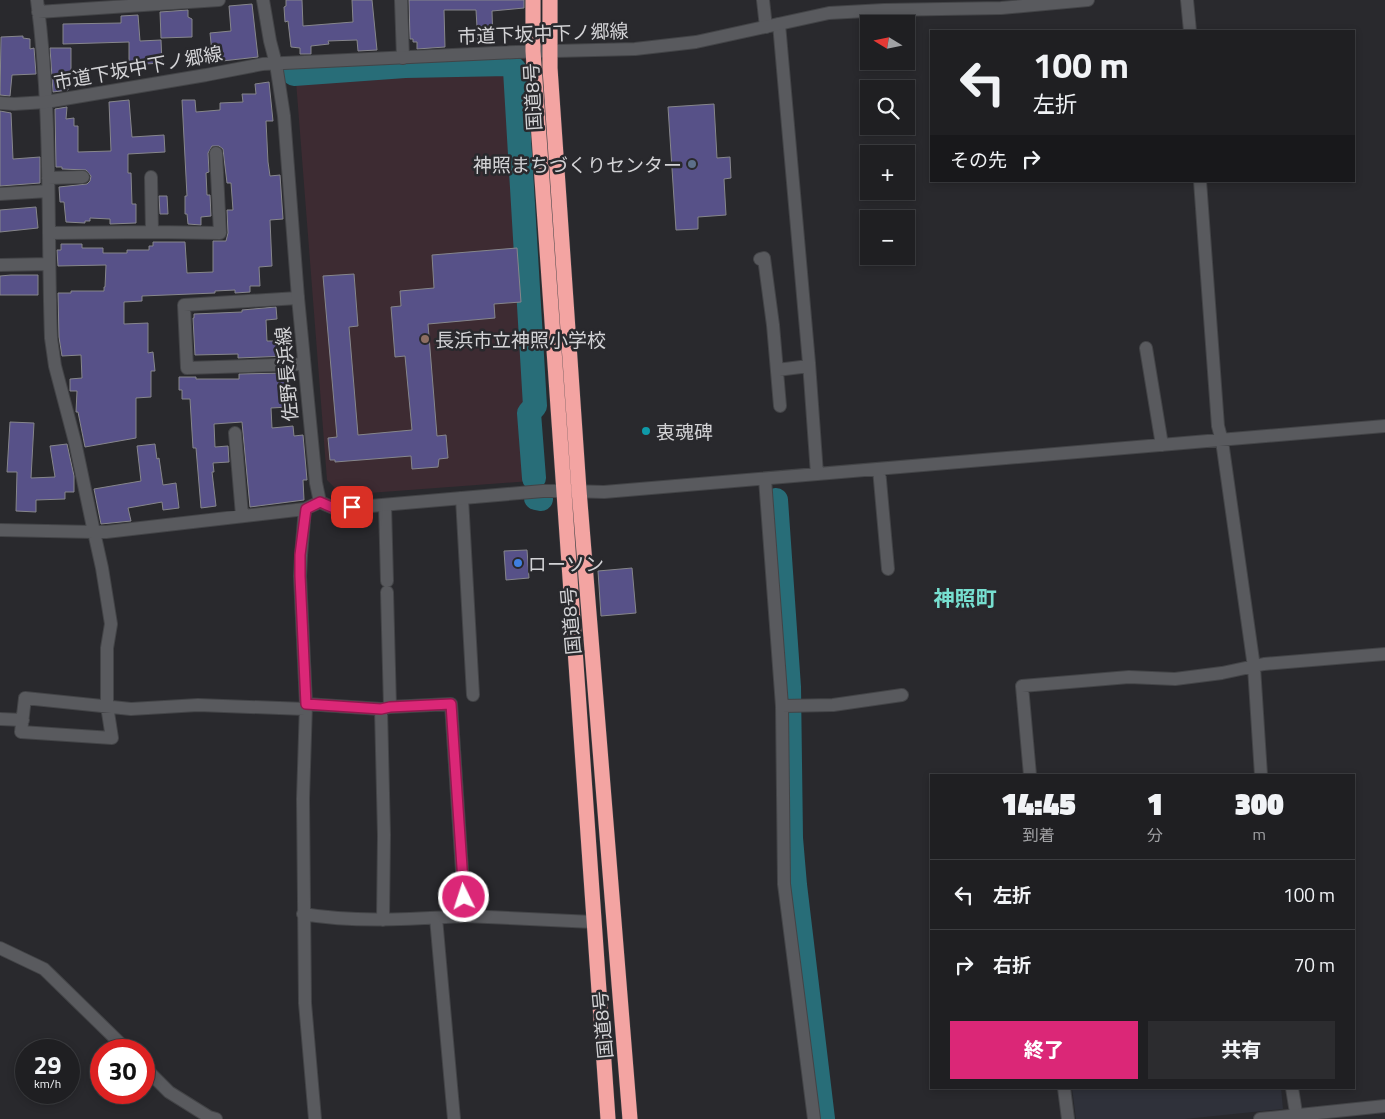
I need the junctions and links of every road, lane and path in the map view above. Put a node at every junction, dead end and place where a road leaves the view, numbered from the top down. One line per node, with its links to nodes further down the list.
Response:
1 (219, 0): 10 (street)
2 (263, 0): 17 (street, 佐野長浜線)
3 (401, 0): 16 (street)
4 (533, 0): 14 (highway, 国道8号)
5 (550, 0): 15 (highway, 国道8号)
6 (762, 0): 12 (street)
7 (1088, 0): 9 (street, 市道下坂中下ノ郷線)
8 (1187, 0): 13 (street)
9 (943, 5): 11 (street, 市道下坂中下ノ郷線)
10 (38, 6): 18 (street)
11 (779, 24): 12 (street, 市道下坂中下ノ郷線); 35 (street)
12 (766, 27): 15 (street, 市道下坂中下ノ郷線)
13 (1190, 30)
14 (533, 51): 15 (street, 市道下坂中下ノ郷線); 16 (street, 市道下坂中下ノ郷線); 46 (highway, 国道8号)
15 (550, 52): 45 (highway, 国道8号)
16 (403, 58): 17 (street, 市道下坂中下ノ郷線)
17 (276, 64): 18 (street, 市道下坂中下ノ郷線); 32 (street, 佐野長浜線)
18 (46, 102): 19 (street, 市道下坂中下ノ郷線); 22 (street)
19 (0, 103)
20 (216, 153): 27 (street)
21 (151, 177): 27 (street)
22 (48, 178): 23 (street); 25 (street)
23 (83, 178)
24 (1200, 182): 40 (street)
25 (48, 191): 26 (street); 28 (street)
26 (0, 194)
27 (152, 232): 28 (street)
28 (49, 234): 30 (street)
29 (760, 259): 36 (street)
30 (49, 264): 31 (street); 53 (street)
31 (0, 265)
32 (298, 298): 34 (street, 佐野長浜線); 34 (street)
33 (1146, 348): 41 (street)
34 (304, 364): 48 (street, 佐野長浜線)
35 (809, 366): 36 (street); 43 (street)
36 (777, 370): 37 (street)
37 (780, 406)
38 (1385, 426): 40 (street)
39 (235, 433): 51 (street)
40 (1222, 441): 41 (street); 56 (street)
41 (1162, 446): 42 (street)
42 (878, 469): 43 (street); 54 (street)
43 (817, 474): 44 (street)
44 (764, 479): 45 (street); 60 (street)
45 (579, 490): 46 (street); 84 (highway, 国道8号)
46 (563, 491): 47 (street); 71 (highway, 国道8号)
47 (462, 498): 49 (street); 57 (street)
48 (320, 502): 49 (street); 50 (street)
49 (385, 504): 62 (street)
50 (306, 509): 51 (street); 61 (street)
51 (242, 515): 53 (street)
52 (0, 530): 53 (street)
53 (94, 532): 59 (street)
54 (888, 569)
55 (1385, 654): 56 (street)
56 (1254, 668): 65 (street); 66 (street)
57 (473, 695)
58 (902, 695): 60 (street)
59 (108, 706): 61 (street); 64 (street); 64 (street)
60 (782, 706): 85 (street)
61 (306, 707): 62 (street); 67 (street)
62 (385, 708): 68 (street); 70 (street)
63 (0, 719): 64 (street)
64 (23, 720)
65 (1030, 774)
66 (1261, 774)
67 (303, 914): 70 (street); 81 (street)
68 (465, 916): 69 (street); 71 (street)
69 (436, 918): 70 (street); 82 (street)
70 (383, 920)
71 (593, 922): 83 (highway, 国道8号)
72 (0, 948): 73 (street)
73 (116, 1039)
74 (155, 1078): 80 (street)
75 (1064, 1089): 86 (street)
76 (1292, 1089): 79 (street)
77 (1385, 1106): 78 (street)
78 (1361, 1114): 79 (street)
79 (1297, 1117): 87 (street)
80 (216, 1119)
81 (315, 1119)
82 (454, 1119)
83 (608, 1119)
84 (630, 1119)
85 (814, 1119)
86 (1068, 1119)
87 (1260, 1119)

